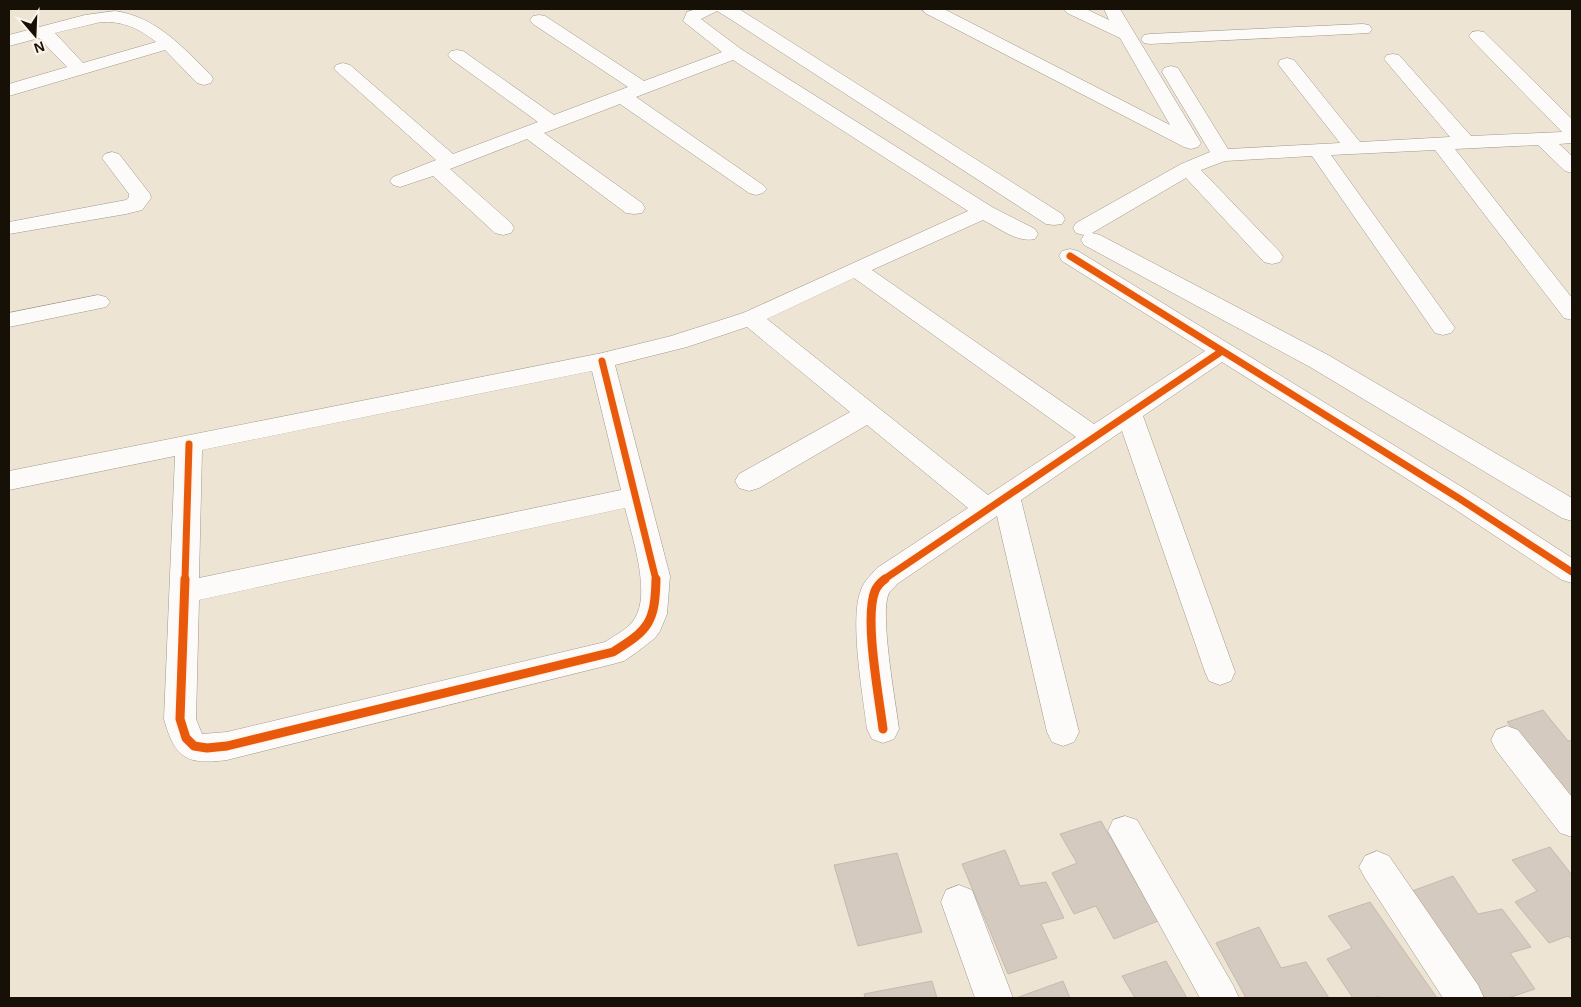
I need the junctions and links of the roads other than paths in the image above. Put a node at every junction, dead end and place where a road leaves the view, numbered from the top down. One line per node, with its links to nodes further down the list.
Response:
1 (710, 9): 15 (street)
2 (724, 9): 43 (street)
3 (931, 9): 30 (street)
4 (1074, 9): 10 (street)
5 (1112, 9): 10 (street)
6 (1132, 9): 12 (street)
7 (539, 20): 22 (street)
8 (1363, 29): 12 (street)
9 (44, 32): 13 (street); 14 (street); 20 (street)
10 (1126, 34): 30 (street)
11 (1478, 36): 26 (street)
12 (1150, 39): 36 (street)
13 (9, 41)
14 (168, 44): 20 (street); 21 (street)
15 (735, 53): 22 (street); 42 (street)
16 (457, 55): 25 (street)
17 (1393, 59): 31 (street)
18 (1287, 64): 33 (street)
19 (343, 68): 37 (street)
20 (79, 70): 23 (street)
21 (204, 79)
22 (641, 88): 24 (street)
23 (9, 90)
24 (621, 96): 25 (street); 40 (street)
25 (551, 122): 27 (street)
26 (1572, 130)
27 (528, 131): 37 (street); 41 (street)
28 (1572, 137): 29 (street)
29 (1543, 139): 31 (street); 38 (street)
30 (1191, 143): 36 (street)
31 (1466, 143): 32 (street)
32 (1441, 144): 33 (street); 51 (street)
33 (1356, 149): 34 (street)
34 (1318, 151): 36 (street); 54 (street)
35 (112, 158): 44 (street)
36 (1204, 161): 46 (street); 48 (street)
37 (442, 164): 39 (street); 45 (street)
38 (1572, 167)
39 (400, 181)
40 (756, 188)
41 (634, 208)
42 (984, 212): 47 (street); 49 (street)
43 (1054, 219): 46 (street); 47 (street)
44 (9, 228)
45 (503, 228)
46 (1088, 234): 47 (street); 65 (street)
47 (1046, 249): 55 (street)
48 (1272, 256)
49 (856, 269): 52 (street); 59 (street)
50 (98, 302): 53 (street)
51 (1572, 313)
52 (751, 318): 56 (street); 57 (street)
53 (9, 320)
54 (1443, 328)
55 (1222, 351): 58 (street); 66 (street)
56 (602, 361): 60 (street); 63 (street)
57 (868, 413): 62 (street); 64 (street)
58 (1129, 414): 59 (street); 68 (street)
59 (1094, 437): 64 (street)
60 (189, 444): 61 (street); 67 (street)
61 (9, 480)
62 (749, 482)
63 (637, 496): 67 (street); 67 (street)
64 (996, 503): 69 (street); 70 (street)
65 (1572, 511)
66 (1572, 572)
67 (184, 592)
68 (1220, 672)
69 (883, 729)
70 (1063, 732)
71 (1507, 740): 72 (street)
72 (1572, 822)
73 (1125, 831): 77 (street)
74 (1377, 866): 78 (street)
75 (959, 902): 76 (street)
76 (994, 998)
77 (1220, 998)
78 (1465, 998)

